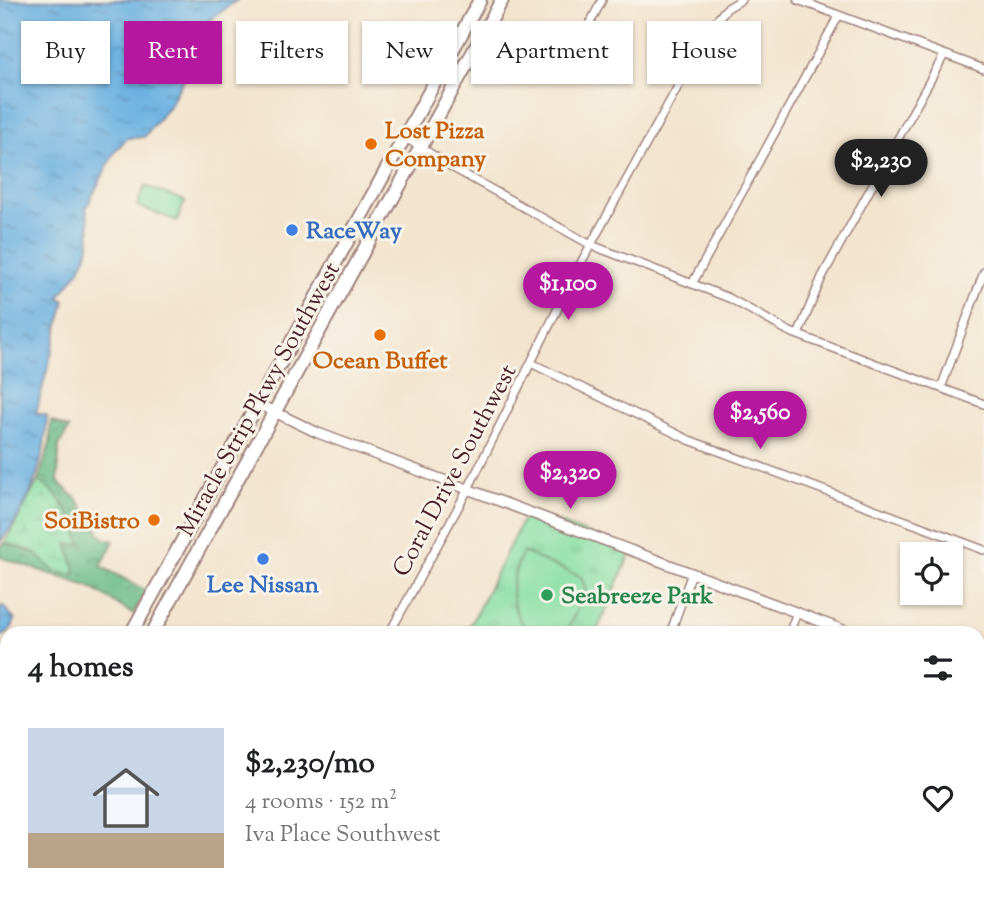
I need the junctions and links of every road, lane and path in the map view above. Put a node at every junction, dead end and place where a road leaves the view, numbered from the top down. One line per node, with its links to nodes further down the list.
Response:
1 (480, 0): 10 (highway, Miracle Strip Pkwy Southwest)
2 (502, 0): 11 (highway, Miracle Strip Pkwy Southwest)
3 (603, 0): 7 (street)
4 (741, 0): 12 (street, Coral Drive Southwest)
5 (798, 0): 6 (street)
6 (839, 15): 8 (street); 14 (street)
7 (591, 21)
8 (944, 55): 9 (street); 15 (street)
9 (984, 69)
10 (404, 137): 11 (street); 18 (highway, Miracle Strip Pkwy Southwest)
11 (420, 148): 12 (street); 20 (highway, Miracle Strip Pkwy Southwest)
12 (591, 245): 14 (street); 16 (street, Coral Drive Southwest)
13 (984, 272): 17 (street)
14 (692, 284): 15 (street)
15 (798, 335): 17 (street)
16 (531, 363): 21 (street, Coral Drive Southwest); 22 (street)
17 (941, 388): 19 (street)
18 (258, 404): 20 (street); 25 (highway, Miracle Strip Pkwy Southwest)
19 (984, 404)
20 (274, 413): 21 (street); 26 (highway, Miracle Strip Pkwy Southwest)
21 (468, 489): 23 (street); 27 (street, Coral Drive Southwest)
22 (984, 550)
23 (692, 573): 24 (street); 28 (street)
24 (797, 612): 29 (street); 30 (street)
25 (135, 626)
26 (156, 626)
27 (392, 626)
28 (673, 626)
29 (792, 626)
30 (833, 626)

